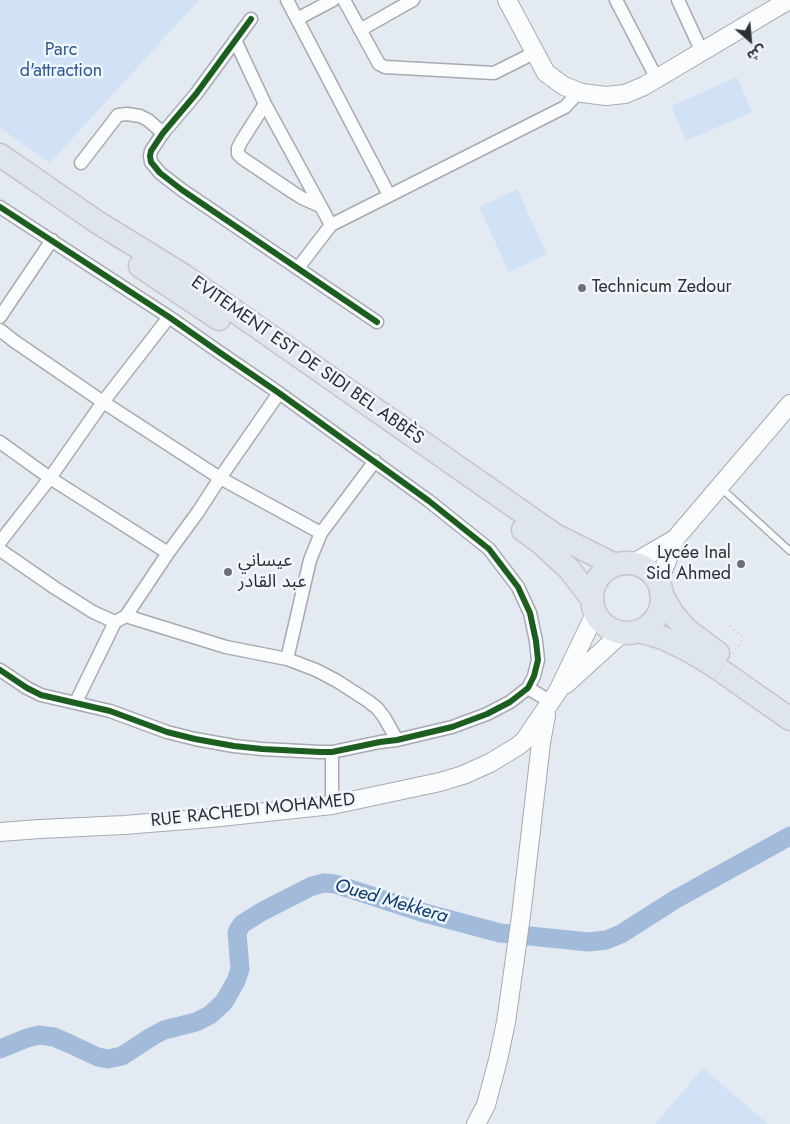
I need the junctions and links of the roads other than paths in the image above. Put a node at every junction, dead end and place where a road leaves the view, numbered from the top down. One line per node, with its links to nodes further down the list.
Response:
1 (287, 0): 10 (street)
2 (333, 0): 10 (street)
3 (344, 0): 11 (street)
4 (413, 0): 11 (street)
5 (506, 0): 14 (main road)
6 (616, 0): 15 (street)
7 (678, 0): 13 (street)
8 (790, 0): 13 (main road)
9 (251, 19): 12 (street)
10 (297, 19): 22 (street)
11 (360, 30): 14 (street)
12 (235, 40): 17 (street); 18 (street)
13 (702, 52): 15 (main road)
14 (534, 53): 16 (main road)
15 (656, 79): 16 (main road)
16 (579, 92): 22 (street)
17 (265, 104): 23 (street); 23 (street)
18 (163, 133): 20 (street); 27 (street)
19 (0, 155): 46 (highway, EVITEMENT EST DE SIDI BEL ABBÈS)
20 (81, 163)
21 (0, 172): 48 (highway, EVITEMENT EST DE SIDI BEL ABBÈS)
22 (389, 195): 25 (street)
23 (320, 206): 25 (street)
24 (0, 207): 26 (street)
25 (331, 225): 27 (street)
26 (52, 240): 28 (street); 29 (street)
27 (298, 268): 30 (street)
28 (169, 316): 32 (street); 33 (street)
29 (0, 317)
30 (377, 322)
31 (0, 330): 33 (street)
32 (279, 393): 36 (street); 38 (street)
33 (103, 402): 37 (street); 38 (street)
34 (790, 404): 39 (main road)
35 (0, 442): 37 (street)
36 (375, 462): 40 (street); 53 (street)
37 (50, 478): 42 (street); 45 (street)
38 (220, 478): 40 (street); 45 (street)
39 (719, 486): 41 (main road); 44 (lane)
40 (321, 534): 51 (street)
41 (675, 539): 46 (main road); 47 (main road)
42 (0, 542)
43 (0, 550): 49 (street)
44 (790, 551)
45 (168, 553): 49 (street)
46 (624, 564): 47 (highway); 48 (highway)
47 (660, 588): 50 (highway); 56 (highway)
48 (594, 607): 50 (highway); 54 (main road)
49 (121, 619): 51 (street); 55 (street)
50 (631, 632): 54 (main road); 57 (highway)
51 (287, 659): 58 (street)
52 (0, 670): 55 (street)
53 (528, 688): 54 (street); 58 (street)
54 (552, 700): 60 (main road, RUE RACHEDI MOHAMED); 62 (main road)
55 (76, 702): 59 (street)
56 (790, 704)
57 (790, 719)
58 (397, 740): 59 (street)
59 (332, 752): 60 (street)
60 (332, 805): 61 (main road, RUE RACHEDI MOHAMED)
61 (0, 832)
62 (476, 1124)

